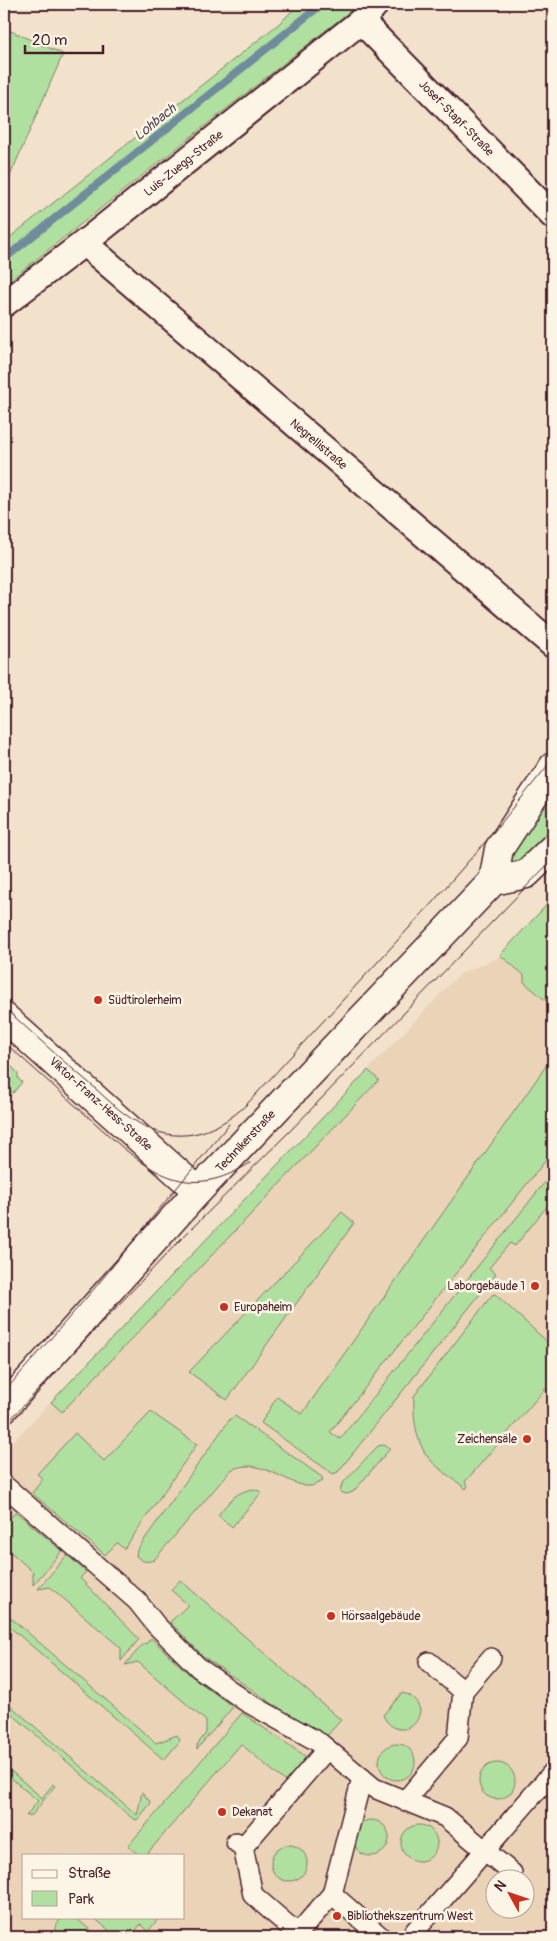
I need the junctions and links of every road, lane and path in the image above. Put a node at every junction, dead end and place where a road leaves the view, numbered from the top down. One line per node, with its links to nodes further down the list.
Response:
1 (368, 12): 2 (street, Josef-Stapf-Straße); 3 (street, Luis-Zuegg-Straße)
2 (553, 216)
3 (84, 243): 4 (street, Luis-Zuegg-Straße); 5 (street, Negrellistraße)
4 (4, 304)
5 (553, 645)
6 (553, 767): 8 (street)
7 (553, 848): 8 (street)
8 (493, 881): 10 (street, Technikerstraße)
9 (4, 1017): 10 (street, Viktor-Franz-Hess-Straße)
10 (198, 1191): 11 (street, Technikerstraße)
11 (4, 1408)
12 (4, 1485): 16 (street)
13 (491, 1658): 15 (street)
14 (429, 1662): 15 (street)
15 (463, 1691): 19 (street)
16 (327, 1749): 18 (street); 23 (street)
17 (553, 1772): 20 (street)
18 (362, 1778): 19 (street); 22 (street)
19 (405, 1801): 20 (street)
20 (485, 1850): 21 (street); 25 (street)
21 (506, 1868)
22 (332, 1894): 23 (street); 24 (street)
23 (296, 1936)
24 (381, 1937)
25 (412, 1937)

